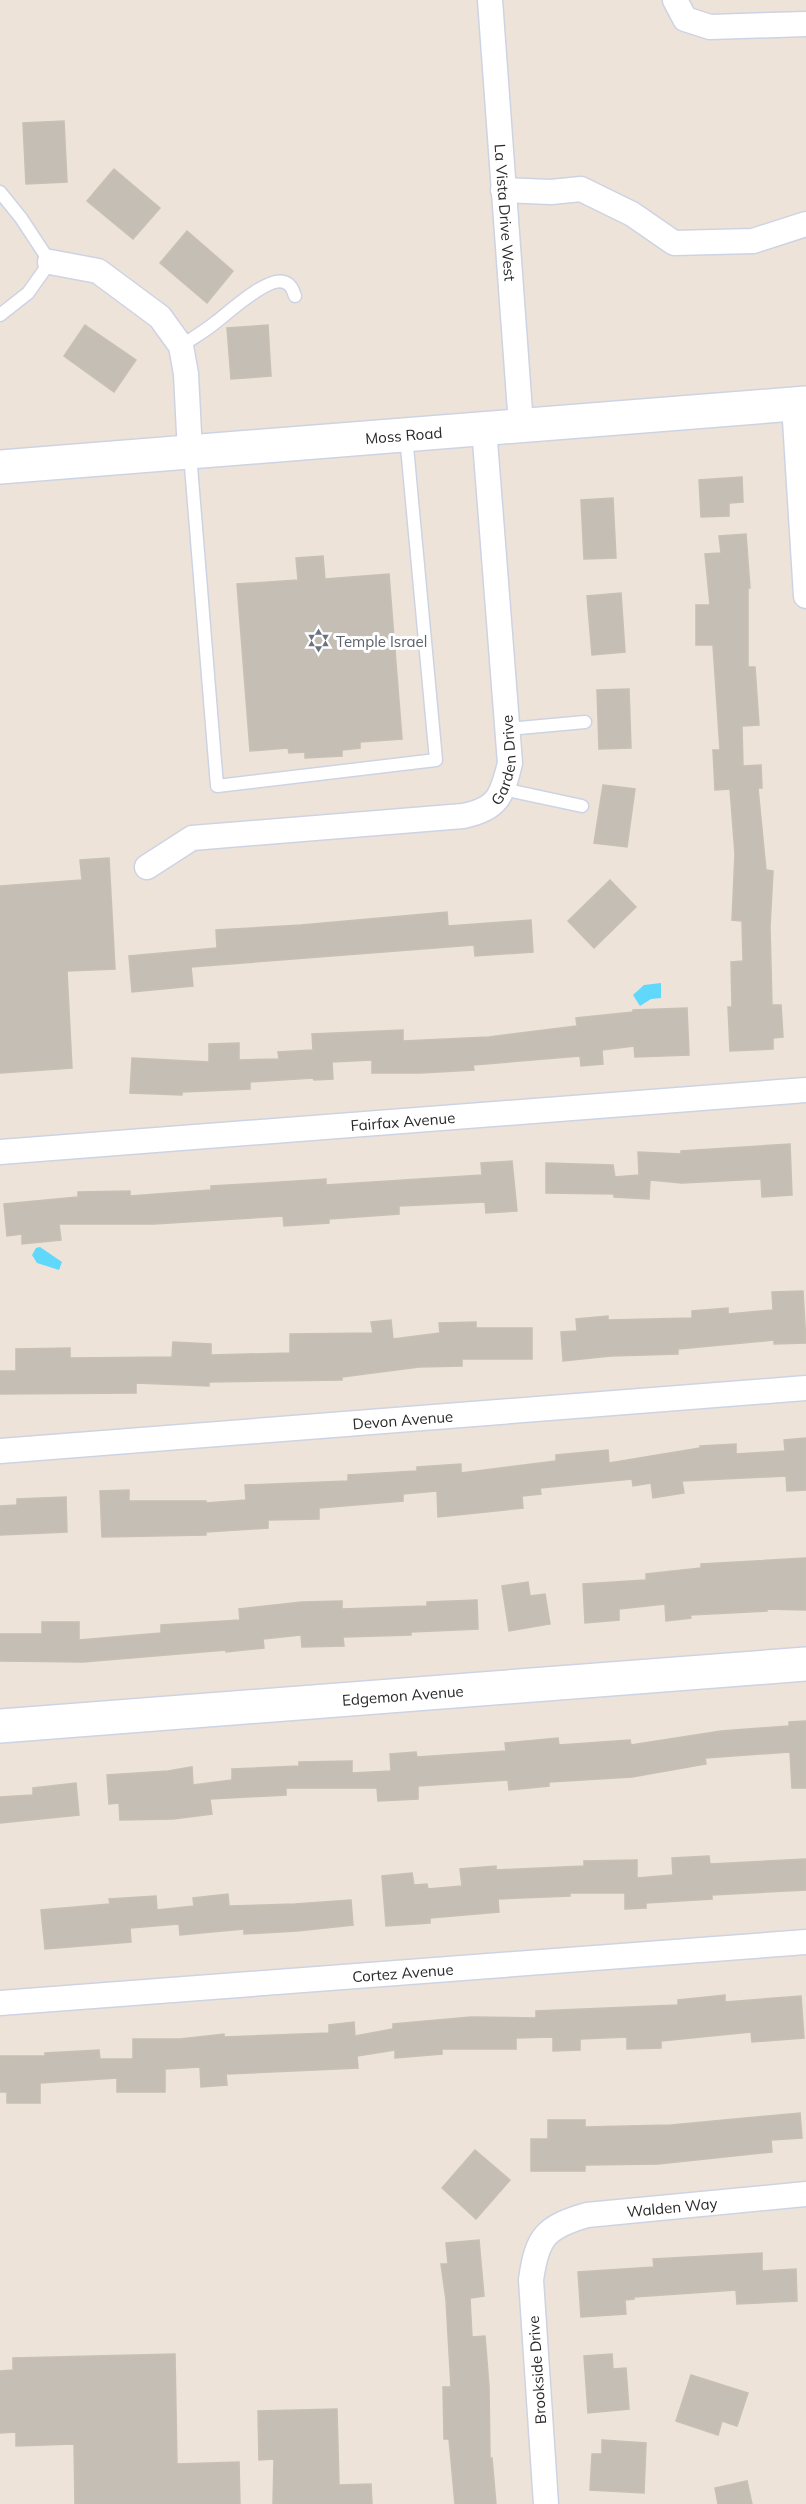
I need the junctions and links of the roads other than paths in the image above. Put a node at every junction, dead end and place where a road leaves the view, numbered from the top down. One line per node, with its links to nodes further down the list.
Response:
1 (490, 0): 4 (street, La Vista Drive West)
2 (675, 0): 3 (street)
3 (806, 24)
4 (503, 190): 6 (street); 12 (street, La Vista Drive West)
5 (0, 192): 7 (lane)
6 (805, 226)
7 (50, 262): 9 (lane); 10 (street)
8 (296, 296): 10 (lane)
9 (0, 315)
10 (181, 346): 15 (street)
11 (800, 403): 12 (street, Moss Road); 17 (street)
12 (521, 424): 13 (street, Moss Road)
13 (484, 428): 14 (street, Moss Road); 19 (street, Garden Drive)
14 (406, 435): 15 (street, Moss Road); 15 (lane)
15 (190, 453): 16 (street, Moss Road)
16 (0, 467)
17 (806, 596)
18 (585, 722): 19 (lane)
19 (508, 729): 20 (street, Garden Drive)
20 (503, 789): 21 (lane); 22 (street, Garden Drive)
21 (582, 806)
22 (147, 867)
23 (806, 1090): 24 (street, Fairfax Avenue)
24 (0, 1152)
25 (806, 1388): 26 (street, Devon Avenue)
26 (0, 1450)
27 (806, 1664): 28 (street, Edgemon Avenue)
28 (0, 1726)
29 (806, 1942): 30 (street, Cortez Avenue)
30 (0, 2003)
31 (806, 2194): 32 (street, Walden Way)
32 (543, 2238): 33 (street, Brookside Drive)
33 (546, 2504)

